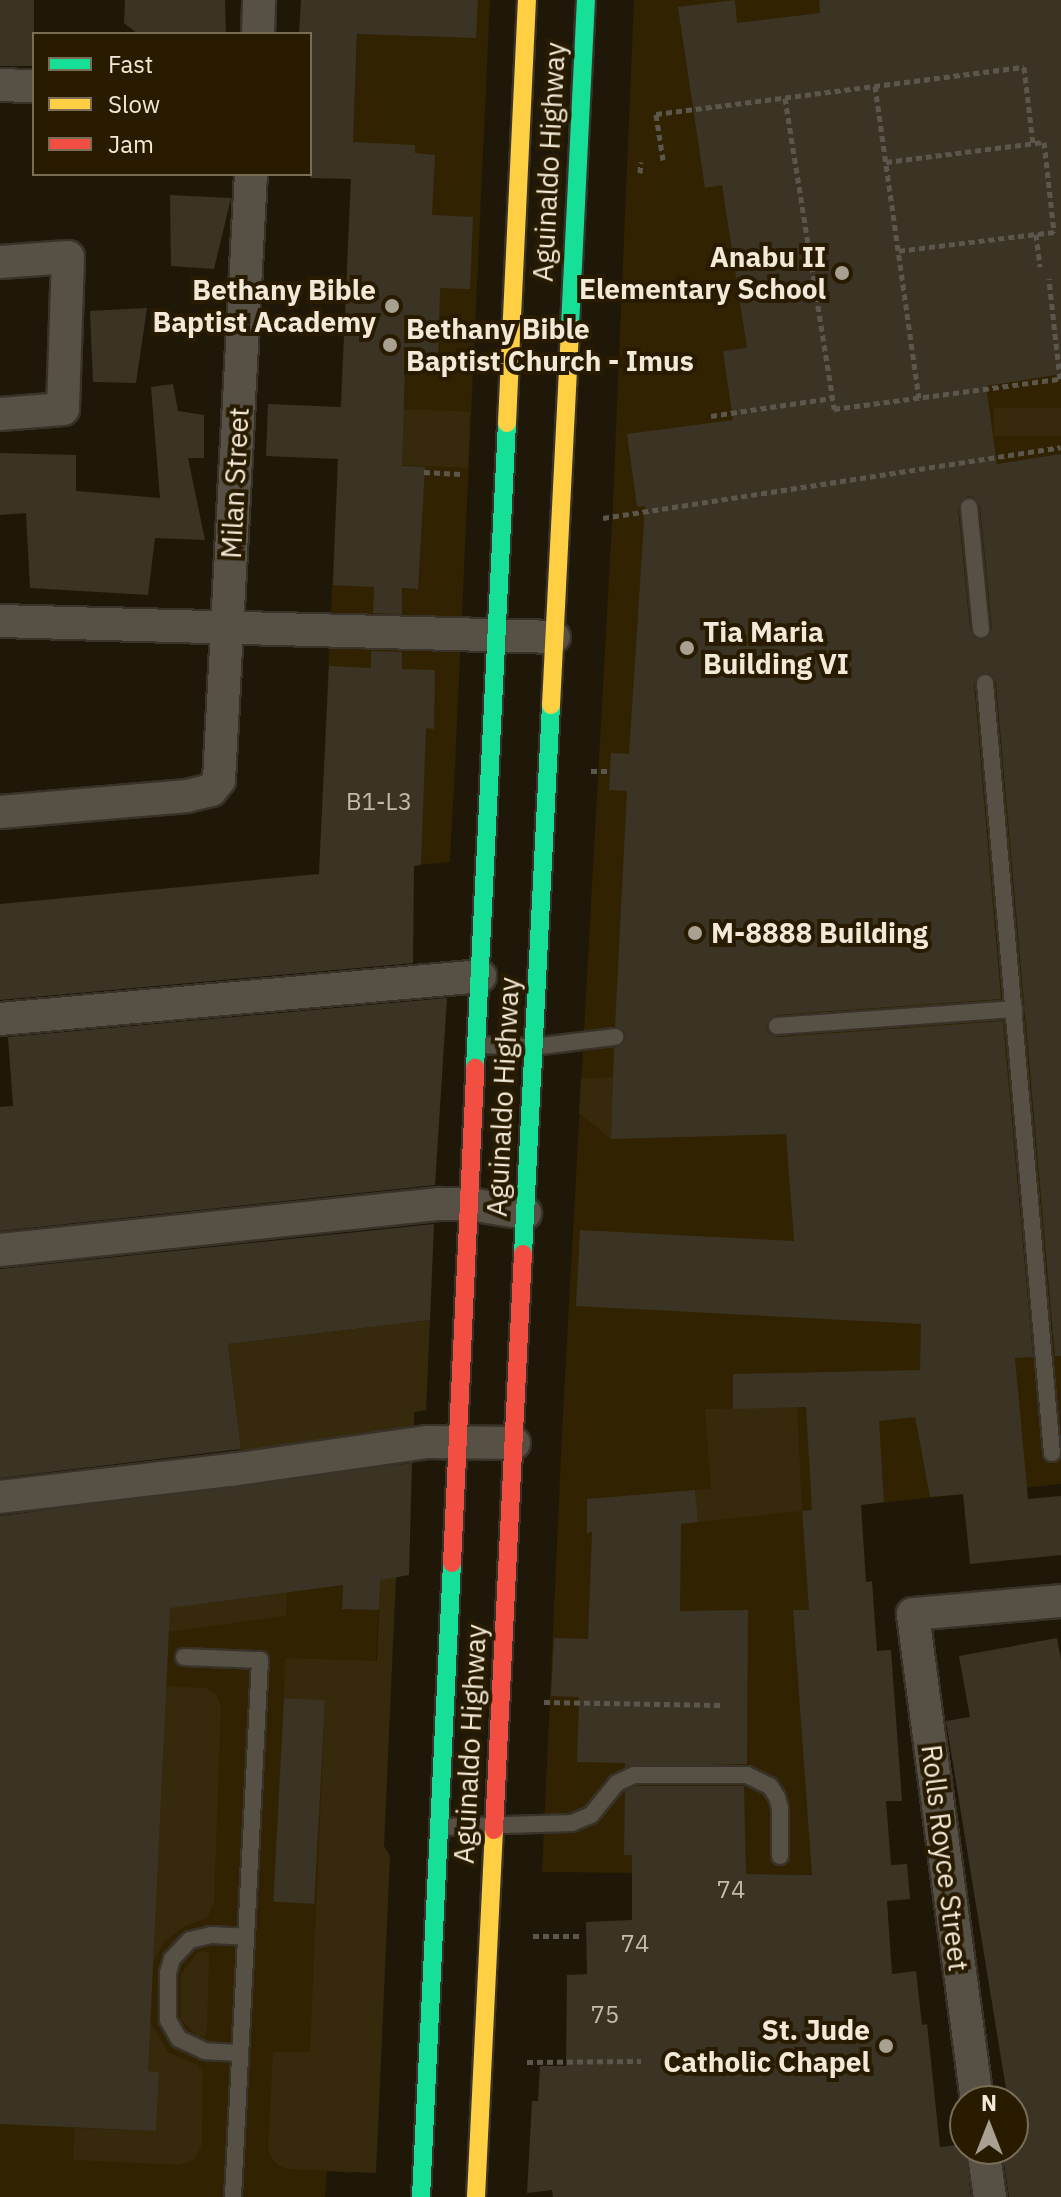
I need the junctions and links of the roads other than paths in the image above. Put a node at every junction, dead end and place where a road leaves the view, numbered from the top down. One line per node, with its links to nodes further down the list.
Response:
1 (259, 0): 4 (street)
2 (527, 0): 14 (highway, Aguinaldo Highway)
3 (586, 0): 15 (highway, Aguinaldo Highway)
4 (258, 32)
5 (0, 85): 6 (street)
6 (32, 86)
7 (251, 176): 12 (street, Milan Street)
8 (0, 262): 9 (street)
9 (0, 414)
10 (969, 507): 13 (lane)
11 (0, 621): 12 (street)
12 (228, 625): 14 (street); 17 (street, Milan Street)
13 (981, 629)
14 (496, 635): 15 (street); 18 (highway, Aguinaldo Highway)
15 (554, 637): 24 (highway, Aguinaldo Highway)
16 (985, 683): 19 (lane)
17 (0, 812)
18 (480, 976): 20 (street); 23 (highway, Aguinaldo Highway)
19 (1014, 1009): 21 (lane); 30 (lane)
20 (0, 1019)
21 (777, 1026)
22 (615, 1037): 24 (lane)
23 (477, 1045): 24 (lane); 25 (highway, Aguinaldo Highway)
24 (533, 1047): 26 (highway, Aguinaldo Highway)
25 (469, 1204): 26 (street); 27 (street); 28 (highway, Aguinaldo Highway)
26 (525, 1213): 29 (highway, Aguinaldo Highway)
27 (0, 1250)
28 (457, 1442): 29 (street); 31 (street); 34 (highway, Aguinaldo Highway)
29 (514, 1443): 35 (highway, Aguinaldo Highway)
30 (1052, 1453)
31 (0, 1497)
32 (1061, 1601): 39 (street, Rolls Royce Street)
33 (184, 1657): 37 (lane)
34 (438, 1827): 35 (lane); 42 (highway, Aguinaldo Highway)
35 (494, 1828): 36 (lane); 43 (highway, Aguinaldo Highway)
36 (780, 1856)
37 (246, 1937): 38 (lane); 38 (lane)
38 (240, 2053): 41 (lane)
39 (975, 2085)
40 (985, 2165): 44 (street)
41 (233, 2197)
42 (421, 2197)
43 (476, 2197)
44 (990, 2197)

